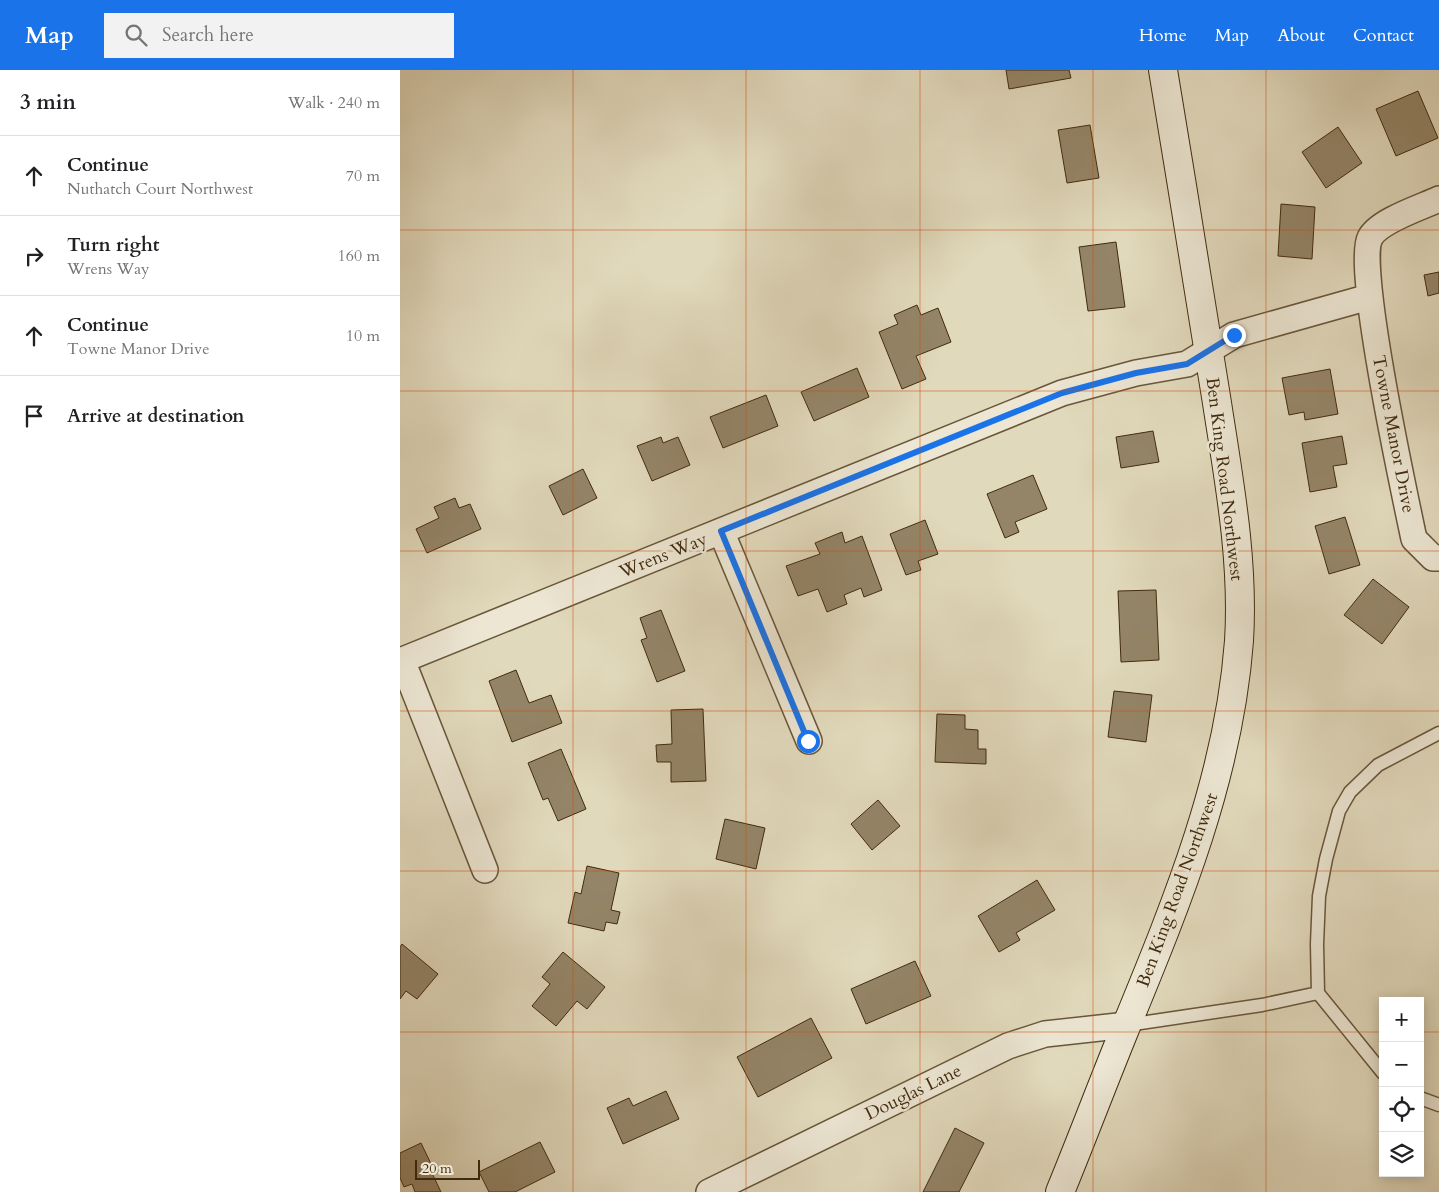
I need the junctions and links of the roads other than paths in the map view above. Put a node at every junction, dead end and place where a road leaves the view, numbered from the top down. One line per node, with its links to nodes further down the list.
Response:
1 (1163, 70): 4 (street, Ben King Road Northwest)
2 (1439, 199): 3 (street, Towne Manor Drive)
3 (1369, 297): 4 (street); 6 (street, Towne Manor Drive)
4 (1209, 351): 5 (street, Wrens Way); 12 (street, Ben King Road Northwest)
5 (721, 531): 7 (street, Wrens Way); 9 (street)
6 (1439, 558)
7 (401, 661): 10 (street)
8 (1439, 733): 11 (lane)
9 (808, 741)
10 (485, 870)
11 (1318, 993): 12 (lane); 13 (lane)
12 (1127, 1025): 16 (street, Douglas Lane); 17 (street, Ben King Road Northwest)
13 (1379, 1068)
14 (1424, 1099): 15 (lane)
15 (1439, 1105)
16 (709, 1192)
17 (1060, 1192)

